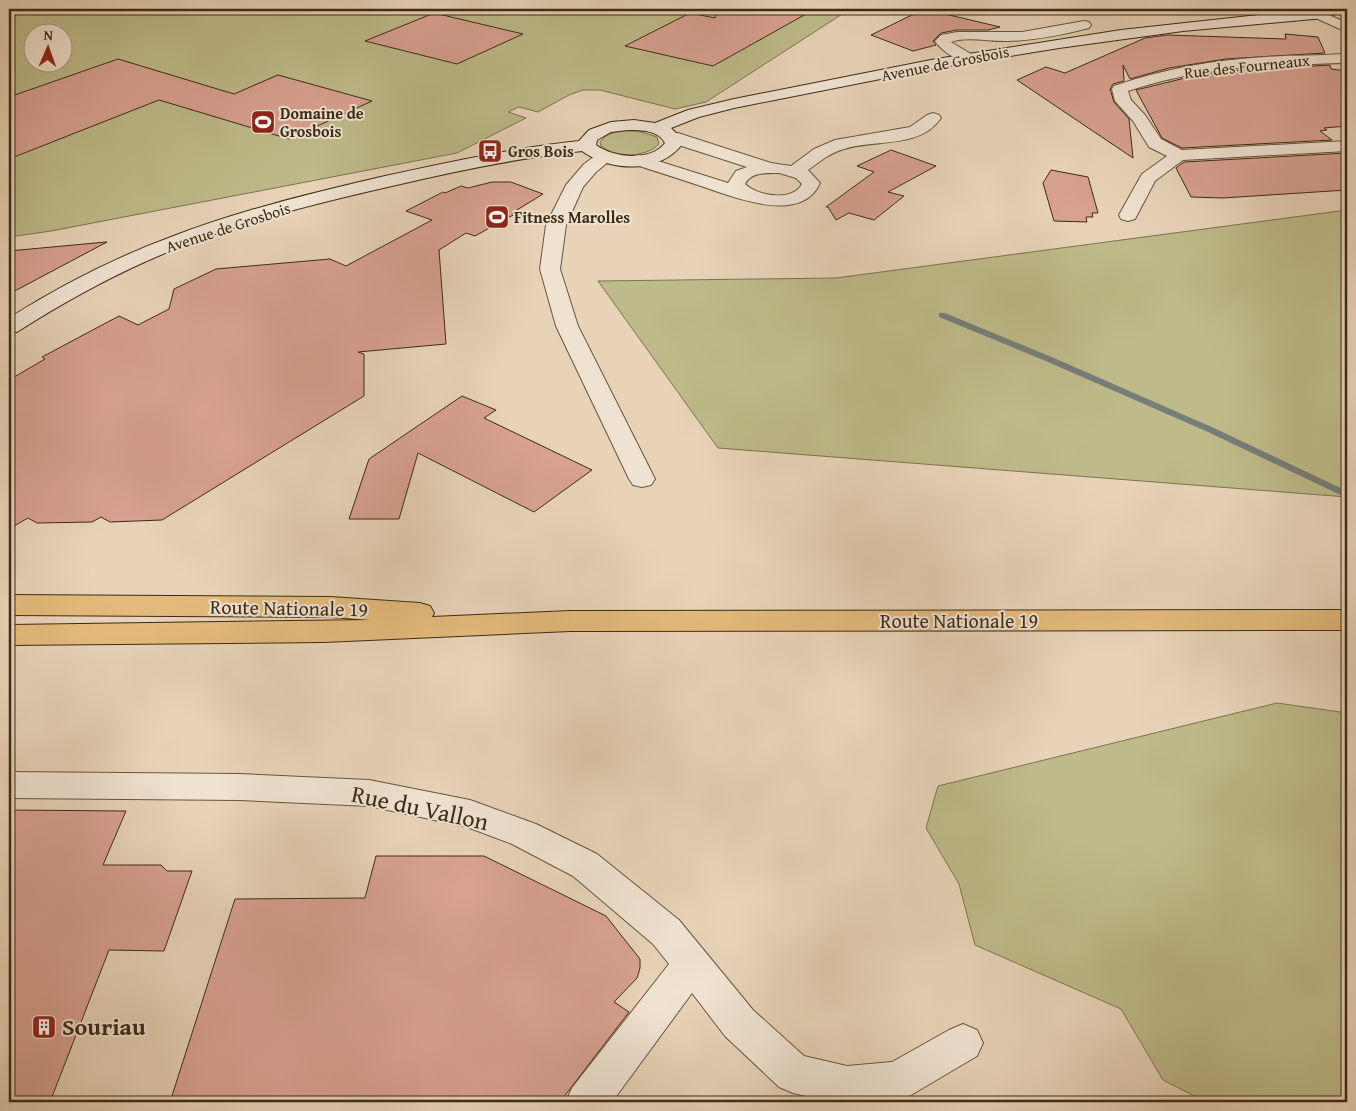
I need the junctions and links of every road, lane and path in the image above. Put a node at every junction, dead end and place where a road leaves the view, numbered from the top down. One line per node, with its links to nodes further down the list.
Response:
1 (1278, 9): 4 (street, Avenue de Grosbois)
2 (1287, 9): 3 (street)
3 (1329, 14): 4 (street, Avenue de Grosbois)
4 (1237, 19): 6 (street, Avenue de Grosbois)
5 (1084, 25): 6 (street)
6 (966, 57): 9 (street, Avenue de Grosbois)
7 (1345, 58): 13 (street, Rue des Fourneaux)
8 (933, 118): 17 (street)
9 (657, 128): 10 (street); 11 (street, Avenue de Grosbois)
10 (672, 137): 15 (street); 16 (street)
11 (590, 139): 14 (street); 20 (street, Avenue de Grosbois)
12 (1347, 146): 13 (street, Rue des Fourneaux)
13 (1178, 155): 19 (street)
14 (605, 157): 15 (street); 21 (street)
15 (639, 160): 18 (street)
16 (770, 168): 17 (street); 18 (street)
17 (795, 172): 18 (street)
18 (755, 198)
19 (1128, 215)
20 (9, 326)
21 (642, 479)
22 (9, 605): 24 (main road, Route Nationale 19)
23 (1347, 620): 24 (main road, Route Nationale 19)
24 (570, 621): 25 (main road, Route Nationale 19)
25 (9, 636)
26 (9, 785): 27 (street, Rue du Vallon)
27 (691, 964): 28 (street, Rue du Vallon); 29 (street)
28 (963, 1044)
29 (587, 1102)

